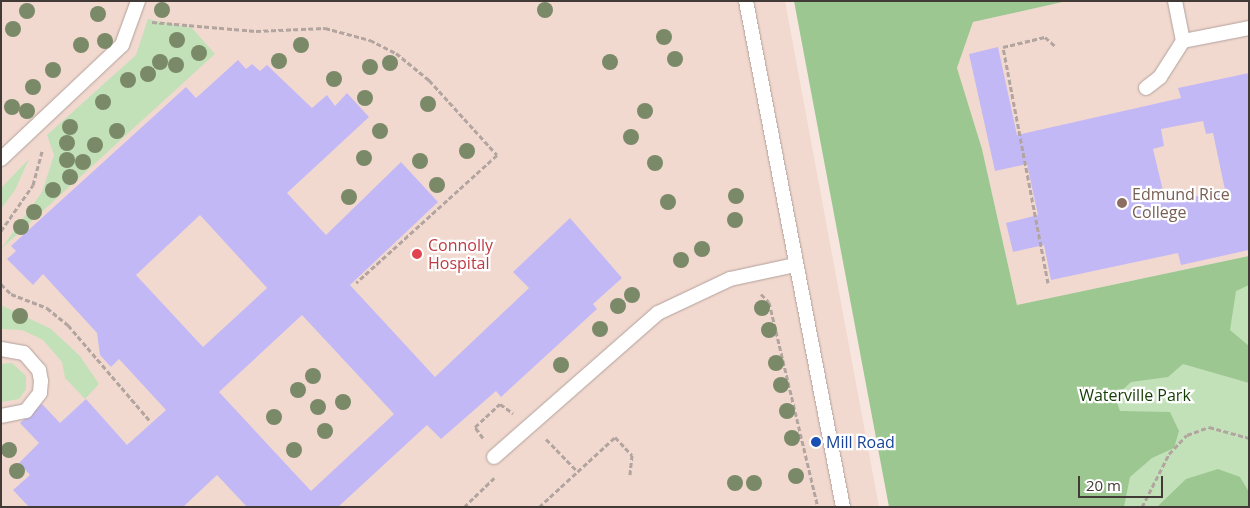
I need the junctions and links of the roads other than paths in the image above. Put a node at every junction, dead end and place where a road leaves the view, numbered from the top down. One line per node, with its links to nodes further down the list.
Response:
1 (138, 1): 7 (lane)
2 (746, 1): 8 (lane)
3 (1175, 1): 5 (lane)
4 (1249, 28): 5 (lane)
5 (1183, 41): 6 (lane)
6 (1146, 88)
7 (1, 159)
8 (796, 265): 11 (lane); 12 (lane)
9 (1, 349): 10 (lane)
10 (1, 416)
11 (494, 457)
12 (843, 507)

